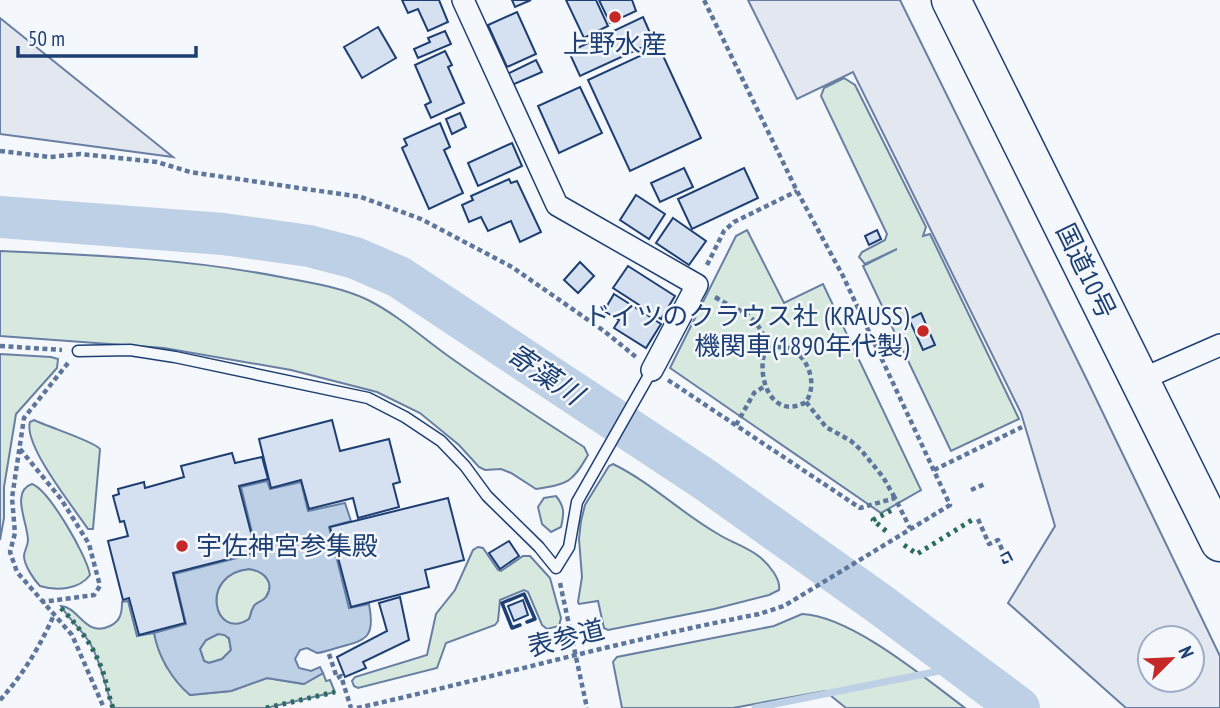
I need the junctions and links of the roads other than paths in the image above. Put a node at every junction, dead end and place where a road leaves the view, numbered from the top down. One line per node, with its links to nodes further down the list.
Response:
1 (463, 0): 5 (street)
2 (951, 0): 6 (highway, 国道10号)
3 (1220, 345): 6 (street)
4 (78, 352): 5 (lane)
5 (650, 374)
6 (1140, 380): 7 (highway, 国道10号)
7 (1220, 541)

